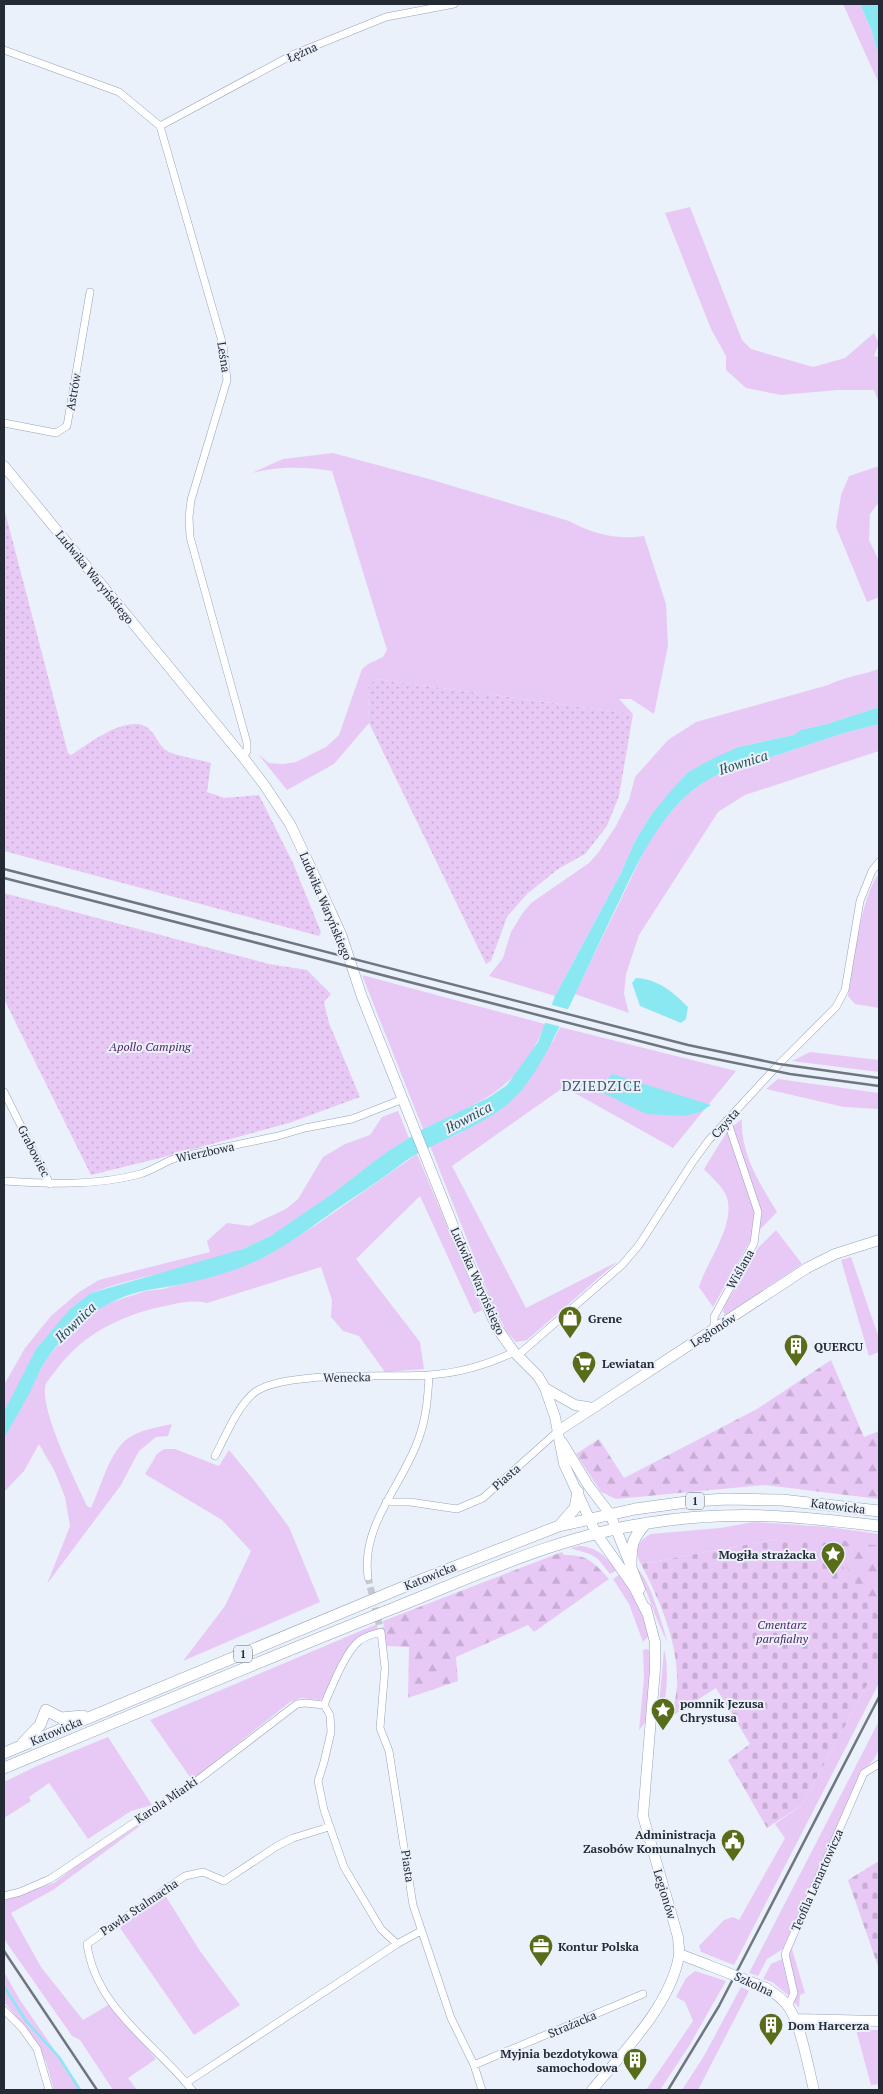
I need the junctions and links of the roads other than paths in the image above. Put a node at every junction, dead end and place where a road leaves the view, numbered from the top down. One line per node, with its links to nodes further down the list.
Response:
1 (454, 4): 3 (street, Łężna)
2 (4, 50): 3 (street)
3 (160, 126): 7 (street, Leśna)
4 (90, 292): 5 (street, Astrów)
5 (4, 423)
6 (4, 466): 7 (street, Ludwika Waryńskiego)
7 (243, 757): 10 (street, Ludwika Waryńskiego)
8 (879, 862): 11 (street, Czysta)
9 (4, 1092): 13 (street, Grabowiec)
10 (403, 1100): 13 (street, Wierzbowa); 16 (street, Ludwika Waryńskiego)
11 (727, 1120): 15 (street, Wiślana); 16 (street, Czysta)
12 (4, 1181): 13 (street, Wierzbowa)
13 (50, 1184)
14 (879, 1240): 15 (street, Legionów)
15 (714, 1330): 19 (street, Legionów)
16 (516, 1354): 17 (street, Wenecka); 18 (street, Ludwika Waryńskiego)
17 (429, 1375): 21 (street, Wenecka); 23 (street)
18 (545, 1388): 19 (street); 20 (street, Ludwika Waryńskiego)
19 (593, 1408): 20 (street, Legionów)
20 (559, 1434): 22 (street, Legionów); 23 (street, Piasta); 25 (street, Legionów)
21 (215, 1456)
22 (578, 1492): 26 (street, Legionów); 28 (main road)
23 (386, 1502): 33 (street)
24 (879, 1511): 25 (main road, Katowicka / 1)
25 (610, 1514): 26 (main road, Katowicka / 1); 30 (street, Legionów)
26 (590, 1518): 28 (main road, Katowicka / 1); 31 (street, Legionów)
27 (646, 1523): 29 (main road, Katowicka / 1); 30 (main road, Katowicka / 1); 32 (main road)
28 (559, 1526): 36 (main road, Katowicka / 1)
29 (879, 1526)
30 (616, 1528): 31 (main road, Katowicka / 1); 32 (street, Legionów)
31 (596, 1533): 34 (street, Legionów); 40 (main road, Katowicka / 1)
32 (631, 1565): 34 (street, Legionów)
33 (368, 1577)
34 (648, 1613): 45 (street, Legionów)
35 (324, 1705): 41 (street); 42 (street, Karola Miarki); 43 (street, Piasta)
36 (97, 1714): 37 (main road, Katowicka / 1); 37 (main road)
37 (21, 1746): 38 (main road, Katowicka / 1)
38 (4, 1753)
39 (879, 1764): 47 (street, Teofila Lenartowicza)
40 (4, 1768)
41 (330, 1827): 44 (street); 52 (street, Pawła Stalmacha)
42 (4, 1896)
43 (421, 1931): 44 (street); 51 (street, Piasta)
44 (397, 1944): 52 (street)
45 (679, 1954): 47 (street, Szkolna, bridge); 56 (street, Legionów)
46 (643, 1994): 51 (street, Strażacka)
47 (788, 2006): 49 (street, Szkolna)
48 (4, 2010): 53 (street)
49 (795, 2019): 50 (street); 57 (street, Szkolna)
50 (879, 2020)
51 (474, 2065): 55 (street, Piasta)
52 (186, 2083): 54 (street, Pawła Stalmacha)
53 (49, 2090)
54 (192, 2090)
55 (482, 2090)
56 (592, 2090)
57 (814, 2090)

